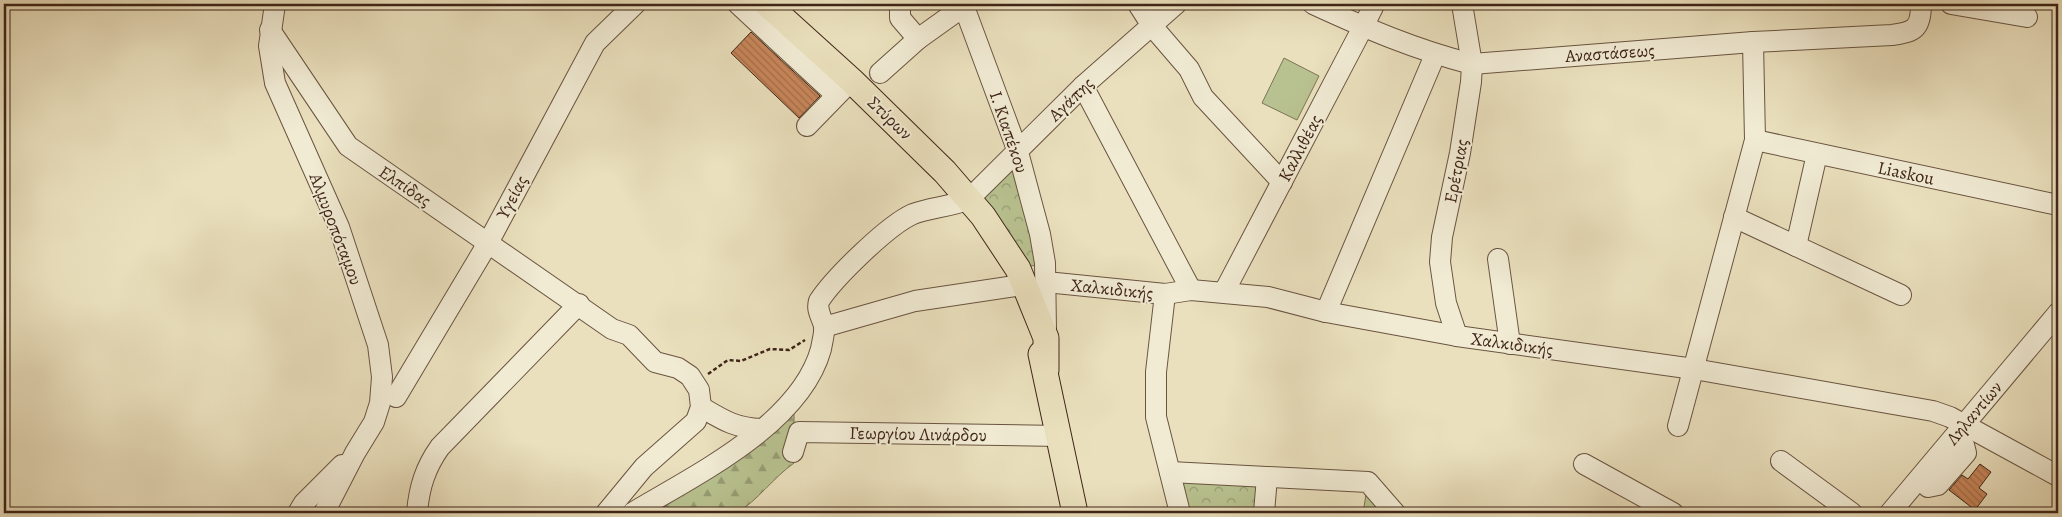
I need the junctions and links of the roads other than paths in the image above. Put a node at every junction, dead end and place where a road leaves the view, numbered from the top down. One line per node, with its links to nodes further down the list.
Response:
1 (275, 4): 17 (street, Αλμυροπόταμου)
2 (635, 4): 34 (street, Υγείας)
3 (738, 4): 24 (street)
4 (767, 4): 24 (main road, Στύρων)
5 (900, 4): 18 (street)
6 (965, 4): 18 (street); 27 (street, Ι. Κιαπέκου)
7 (1138, 4): 15 (street)
8 (1176, 4): 15 (street, Αγάπης)
9 (1313, 4): 16 (street, Αναστάσεως)
10 (1372, 4): 16 (street, Καλλιθέας)
11 (1462, 4): 21 (street, Ερέτριας)
12 (1921, 4): 19 (street, Αναστάσεως)
13 (1951, 4): 14 (street)
14 (2027, 17)
15 (1152, 26): 23 (street, Αγάπης); 29 (street)
16 (1363, 27): 20 (street, Αναστάσεως); 29 (street, Καλλιθέας)
17 (270, 30): 34 (street, Ελπίδας); 61 (street, Αλμυροπόταμου)
18 (918, 39): 22 (street)
19 (1753, 42): 21 (street, Αναστάσεως); 26 (street)
20 (1435, 55): 21 (street, Αναστάσεως); 45 (street)
21 (1472, 64): 49 (street, Ερέτριας)
22 (880, 73)
23 (1083, 86): 27 (street, Αγάπης); 40 (street)
24 (844, 88): 25 (street); 30 (main road, Στύρων)
25 (807, 126)
26 (1754, 140): 28 (street, Liaskou); 32 (street)
27 (1018, 152): 30 (street, Αγάπης); 37 (street, Ι. Κιαπέκου)
28 (1817, 154): 31 (street, Liaskou); 35 (street)
29 (1282, 182): 41 (street, Καλλιθέας)
30 (969, 199): 33 (main road, Στύρων); 48 (street)
31 (2058, 205)
32 (1734, 217): 35 (street); 51 (street)
33 (1002, 242): 39 (main road, Στύρων); 47 (main road, Στύρων)
34 (488, 243): 44 (street, Ελπίδας); 53 (street, Υγείας)
35 (1796, 246): 43 (street)
36 (1498, 258): 50 (street)
37 (1045, 263): 38 (street, Ι. Κιαπέκου); 47 (street, Ι. Κιαπέκου)
38 (1056, 283): 42 (street, Χαλκιδικής); 47 (street)
39 (1015, 286): 48 (street); 52 (main road, Στύρων)
40 (1191, 290): 41 (street, Χαλκιδικής); 42 (street, Χαλκιδικής)
41 (1224, 292): 45 (street, Χαλκιδικής)
42 (1165, 294): 64 (street)
43 (1900, 295)
44 (579, 304): 54 (street, Ελπίδας); 71 (street)
45 (1326, 312): 49 (street, Χαλκιδικής)
46 (2058, 313): 55 (street, Ληλαντίων)
47 (1046, 329): 52 (main road, Στύρων)
48 (823, 333): 57 (street)
49 (1457, 336): 50 (street, Χαλκιδικής)
50 (1510, 344): 51 (street, Χαλκιδικής)
51 (1694, 368): 55 (street, Χαλκιδικής); 56 (street)
52 (1046, 370): 58 (main road, Στύρων)
53 (396, 397)
54 (701, 407): 57 (street); 72 (street)
55 (1964, 424): 65 (street, Χαλκιδικής); 80 (street, Ληλαντίων)
56 (1678, 426)
57 (761, 429): 73 (street)
58 (1059, 436): 60 (street, Γεωργίου Λινάρδου); 74 (main road, Στύρων)
59 (1964, 445): 67 (street)
60 (793, 452)
61 (355, 453): 69 (street); 70 (street)
62 (1781, 461): 79 (street)
63 (1584, 464): 78 (street)
64 (1170, 472): 66 (street); 75 (street)
65 (2058, 476)
66 (1267, 477): 68 (street); 76 (street)
67 (1928, 487)
68 (1374, 496): 77 (street)
69 (304, 510)
70 (324, 513)
71 (417, 513)
72 (606, 513)
73 (632, 513)
74 (1075, 513)
75 (1180, 513)
76 (1264, 513)
77 (1395, 513)
78 (1673, 513)
79 (1852, 513)
80 (1890, 513)

